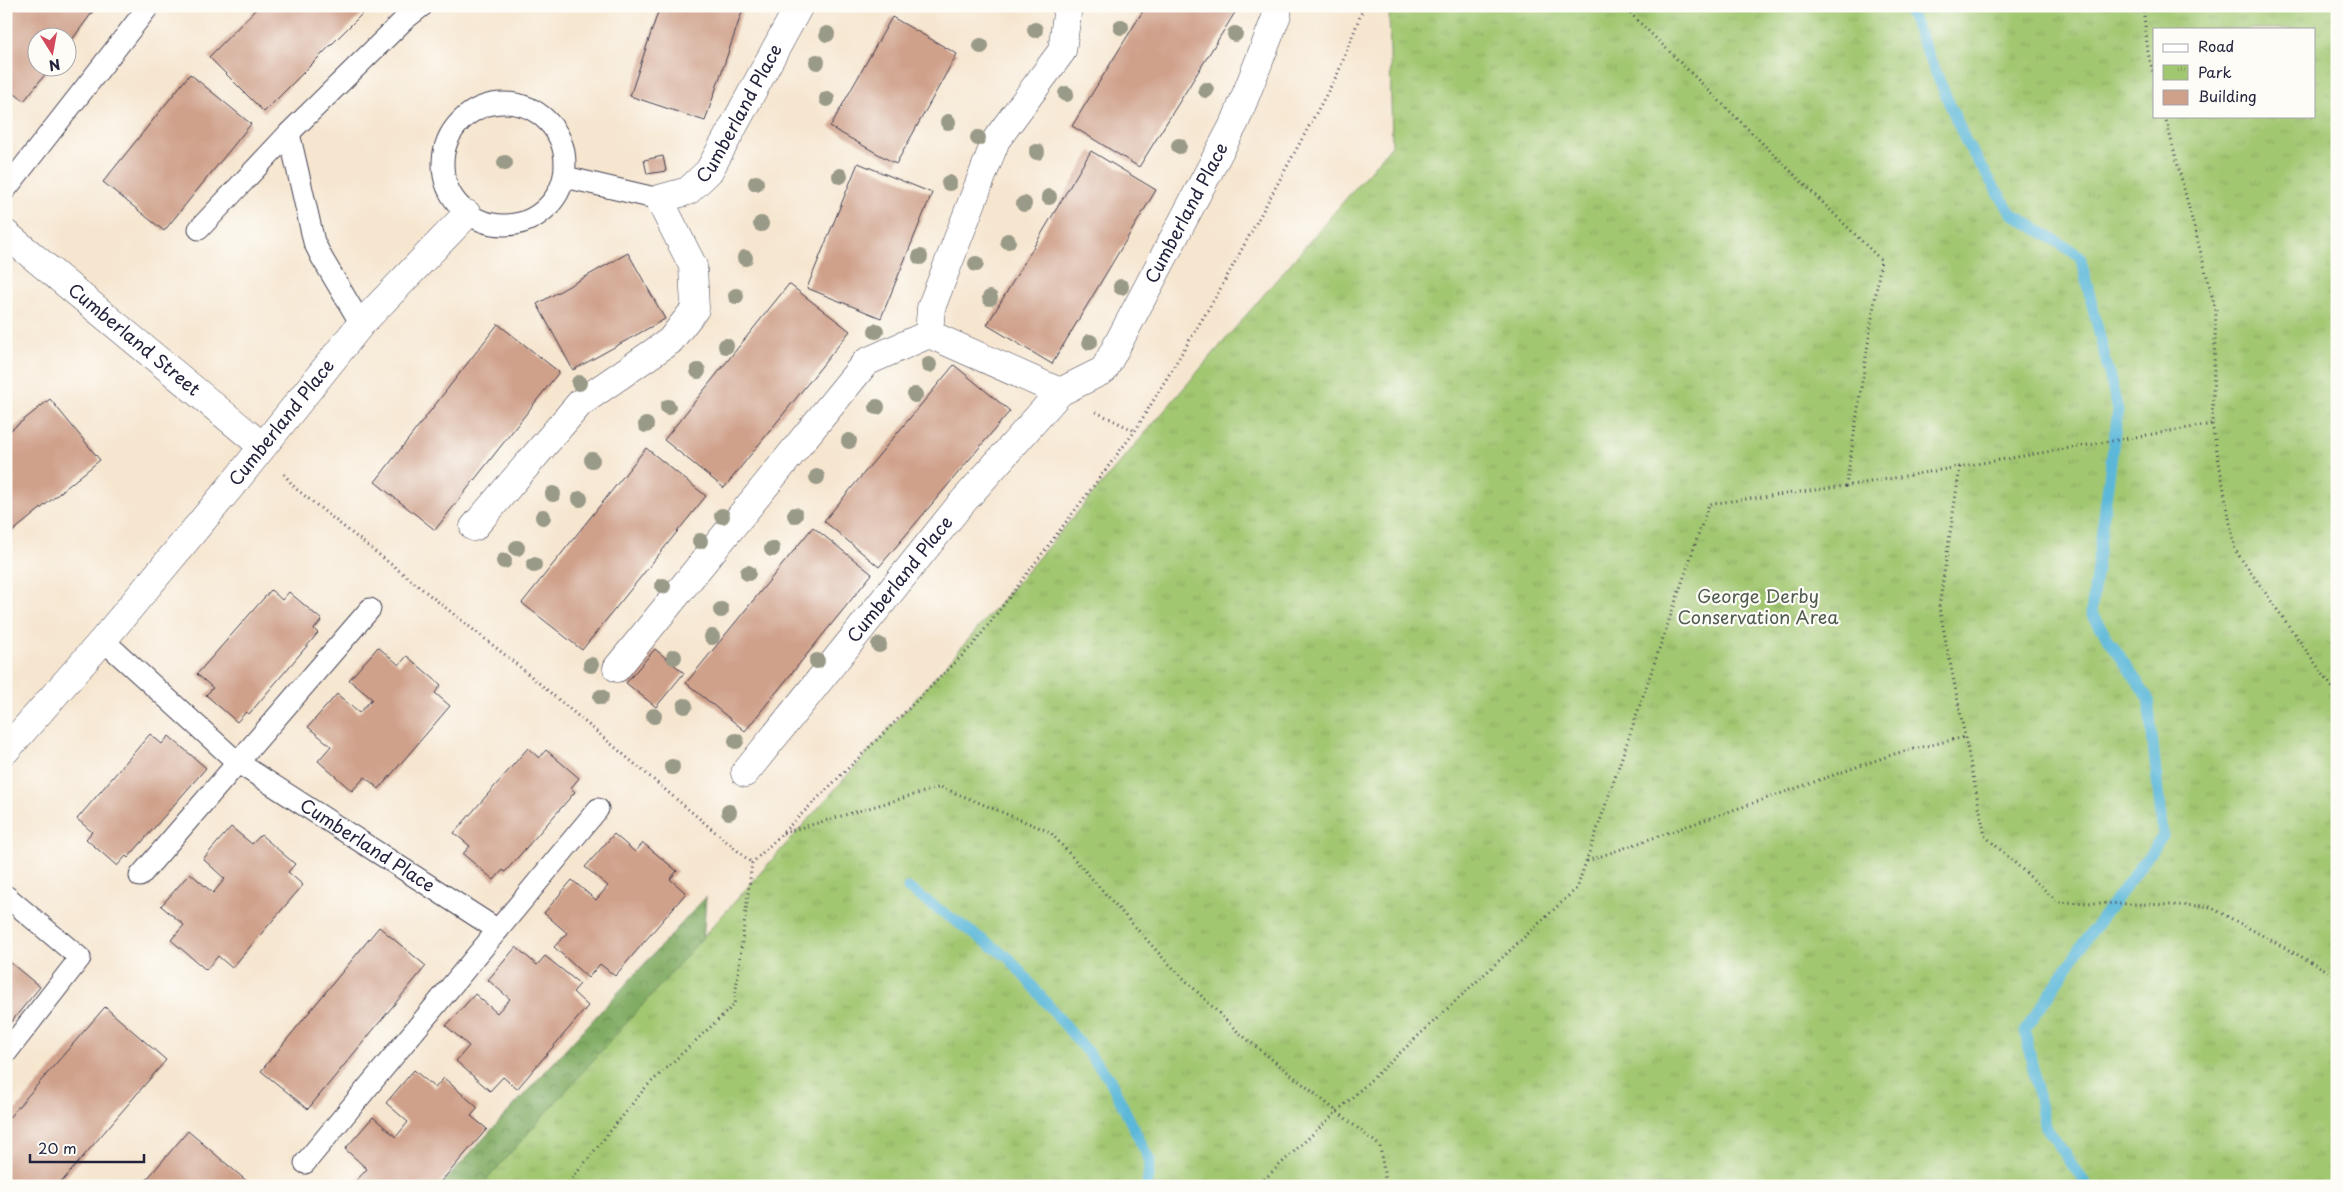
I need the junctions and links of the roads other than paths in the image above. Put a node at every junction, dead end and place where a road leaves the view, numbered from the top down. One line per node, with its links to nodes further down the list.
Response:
1 (149, 6): 8 (lane)
2 (422, 6): 6 (lane)
3 (799, 6): 9 (street, Cumberland Place)
4 (1068, 6): 14 (street)
5 (1278, 6): 15 (street, Cumberland Place)
6 (289, 132): 11 (lane); 13 (lane)
7 (565, 178): 9 (lane, Cumberland Place); 10 (lane); 10 (lane)
8 (6, 190)
9 (659, 199): 17 (street)
10 (467, 214): 13 (street, Cumberland Place)
11 (200, 229)
12 (6, 234): 16 (street, Cumberland Street)
13 (361, 324): 16 (street, Cumberland Place)
14 (929, 334): 15 (street); 20 (street)
15 (1060, 392): 23 (street, Cumberland Place)
16 (262, 446): 19 (street, Cumberland Place)
17 (474, 527)
18 (370, 609): 22 (lane)
19 (103, 640): 21 (street, Cumberland Place); 22 (lane, Cumberland Place)
20 (617, 668)
21 (6, 750)
22 (237, 762): 25 (lane); 27 (lane, Cumberland Place)
23 (745, 773)
24 (598, 809): 27 (lane)
25 (140, 876)
26 (6, 896): 28 (lane)
27 (498, 930): 29 (lane)
28 (6, 1053)
29 (305, 1163)

